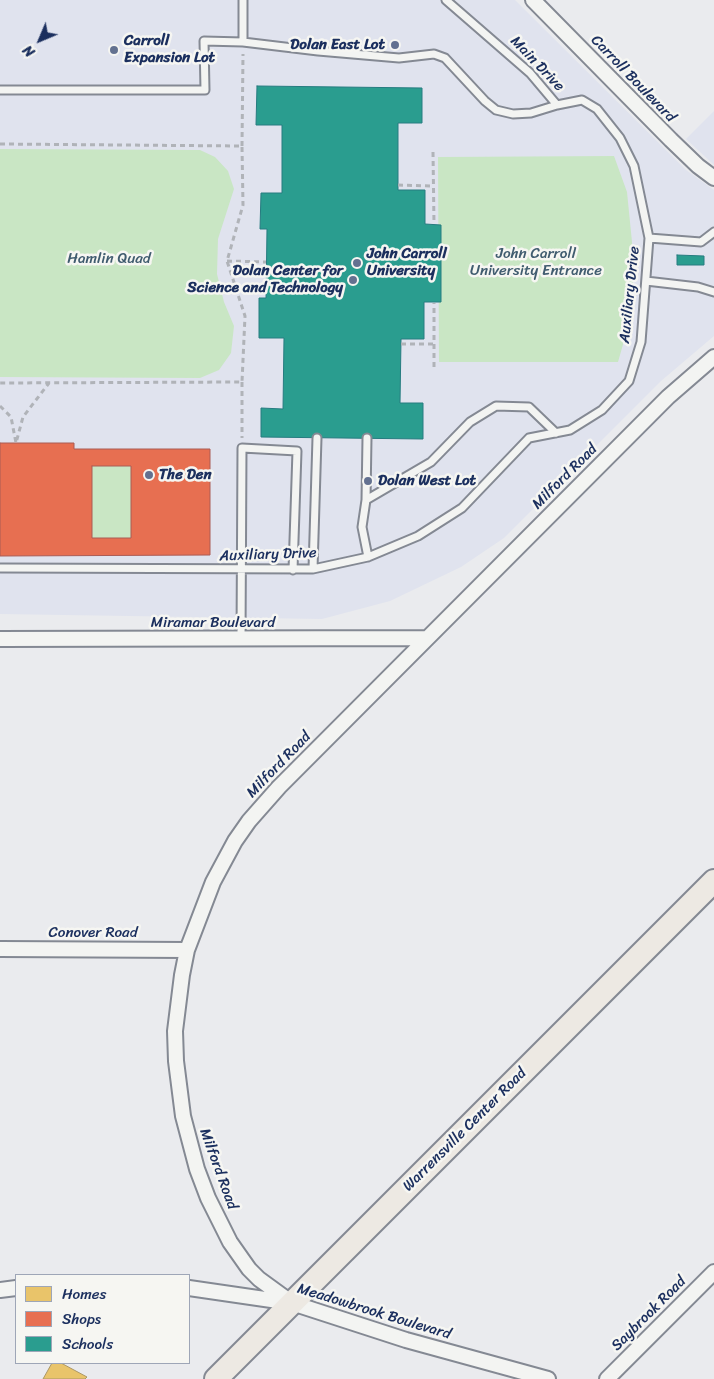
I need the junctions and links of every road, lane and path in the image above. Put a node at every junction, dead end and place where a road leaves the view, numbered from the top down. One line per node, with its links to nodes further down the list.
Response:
1 (243, 0): 4 (lane)
2 (446, 0): 6 (lane, Main Drive)
3 (533, 0): 10 (street, Carroll Boulevard)
4 (243, 42): 5 (lane); 6 (lane); 8 (path)
5 (0, 90)
6 (557, 105): 15 (lane, Main Drive)
7 (0, 144): 8 (path)
8 (242, 146): 16 (path)
9 (433, 152): 12 (path)
10 (714, 178)
11 (398, 185): 12 (path)
12 (434, 186): 13 (path)
13 (434, 224)
14 (714, 232): 15 (lane)
15 (649, 238): 18 (lane, Auxiliary Drive)
16 (227, 261): 17 (path); 25 (path)
17 (266, 262)
18 (646, 281): 19 (lane); 29 (lane, Auxiliary Drive)
19 (714, 292)
20 (434, 302): 22 (path)
21 (401, 344): 22 (path)
22 (434, 344): 24 (path)
23 (714, 357): 39 (street, Milford Road)
24 (434, 367)
25 (242, 382): 27 (path); 32 (path)
26 (0, 383): 27 (path)
27 (49, 383): 28 (path)
28 (0, 406)
29 (556, 433): 33 (lane); 34 (lane, Auxiliary Drive)
30 (317, 438): 38 (lane)
31 (367, 438): 33 (lane)
32 (242, 448): 36 (lane); 37 (lane)
33 (366, 500): 34 (lane)
34 (368, 557): 38 (lane, Auxiliary Drive)
35 (0, 568): 36 (lane, Auxiliary Drive)
36 (242, 570): 37 (lane, Auxiliary Drive); 41 (lane)
37 (293, 570): 38 (lane, Auxiliary Drive)
38 (313, 570)
39 (426, 638): 41 (street, Miramar Boulevard); 44 (street, Milford Road)
40 (0, 639): 41 (street, Miramar Boulevard)
41 (241, 639)
42 (714, 881): 49 (main road, Warrensville Center Road)
43 (0, 949): 44 (street, Conover Road)
44 (187, 950): 49 (street, Milford Road)
45 (714, 1272): 52 (street, Saybrook Road)
46 (15, 1288): 48 (street)
47 (190, 1288): 49 (street, Meadowbrook Boulevard)
48 (0, 1290)
49 (292, 1303): 50 (main road, Warrensville Center Road); 51 (street, Meadowbrook Boulevard)
50 (216, 1379)
51 (548, 1379)
52 (607, 1379)

